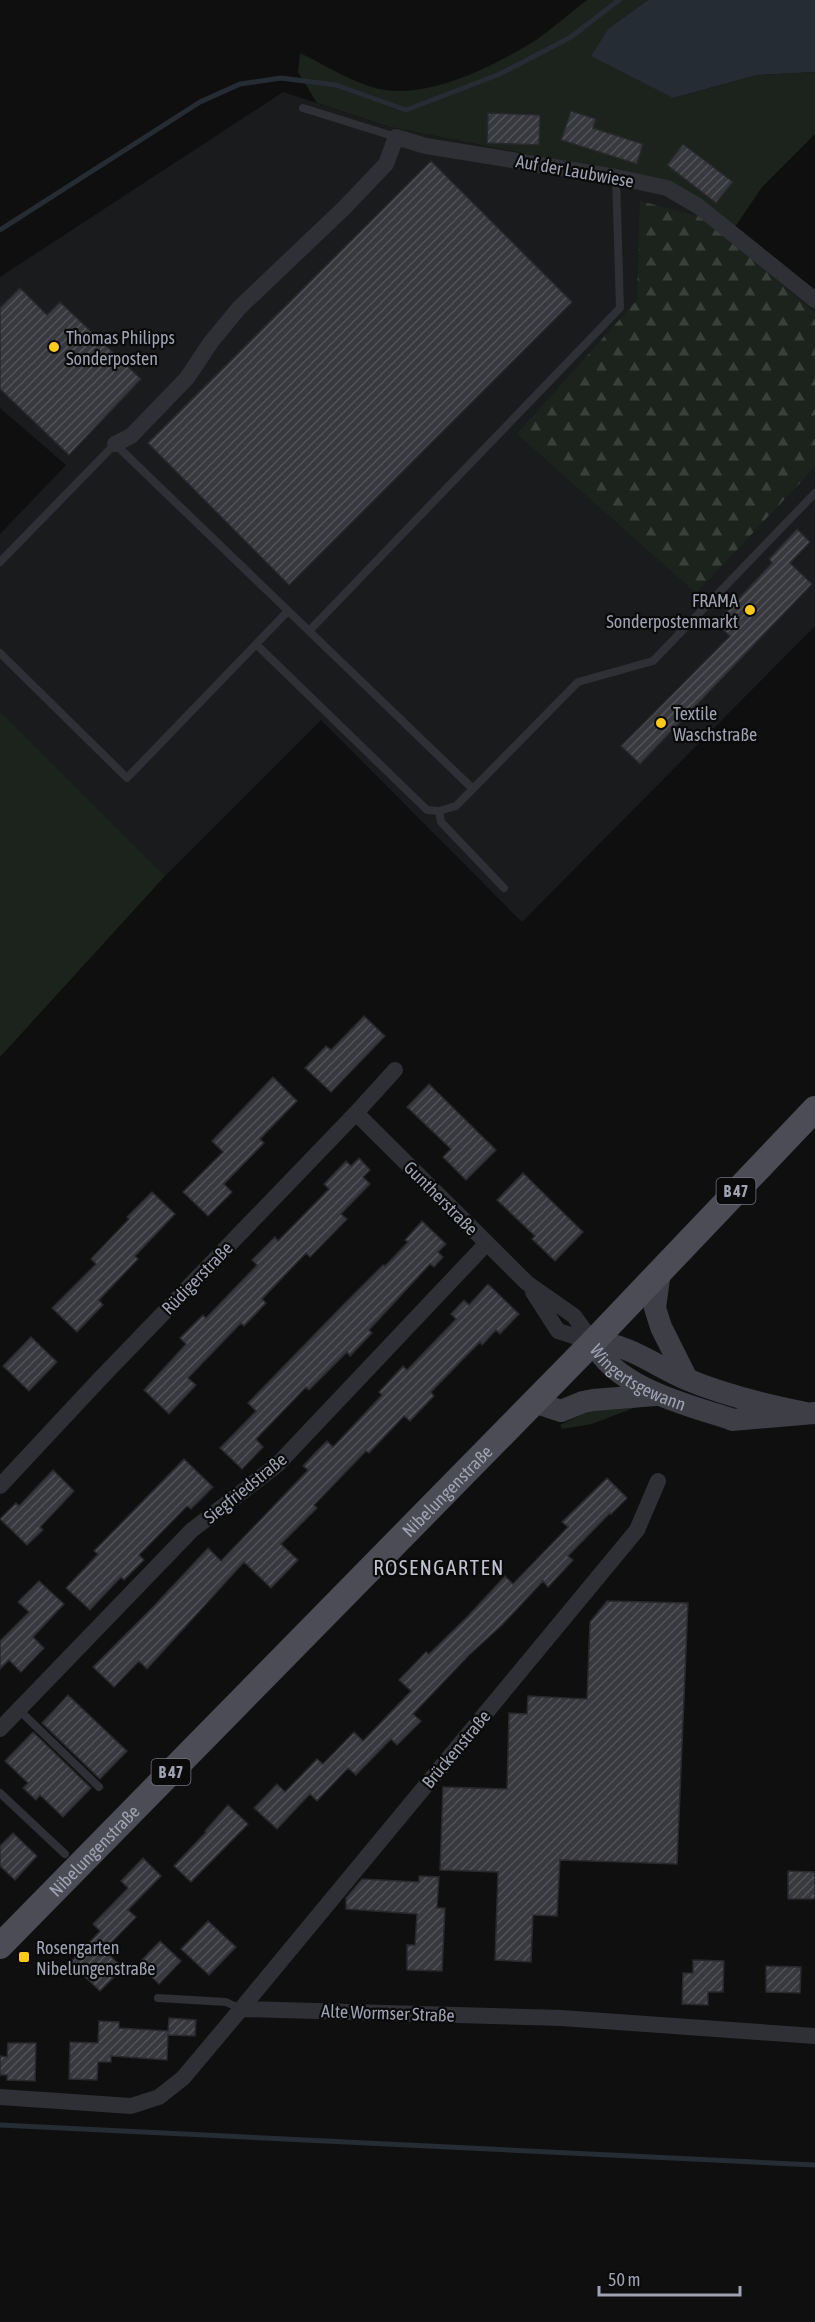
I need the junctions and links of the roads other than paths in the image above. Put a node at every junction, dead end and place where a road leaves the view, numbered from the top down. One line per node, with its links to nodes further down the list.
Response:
1 (303, 108): 2 (lane, Auf der Laubwiese)
2 (396, 137): 3 (street, Auf der Laubwiese); 5 (street)
3 (616, 177): 4 (street, Auf der Laubwiese); 9 (lane)
4 (815, 300)
5 (115, 444): 7 (lane); 8 (lane)
6 (815, 493): 12 (lane)
7 (0, 562)
8 (288, 611): 9 (lane); 10 (lane)
9 (309, 631): 12 (lane)
10 (256, 644): 11 (lane); 13 (lane)
11 (0, 653)
12 (473, 789): 13 (lane)
13 (439, 811): 14 (lane)
14 (504, 888)
15 (395, 1070): 17 (street, Rüdigerstraße)
16 (815, 1109): 19 (main road, Nibelungenstraße / B 47)
17 (357, 1113): 18 (street, Guntherstraße); 26 (street, Rüdigerstraße)
18 (486, 1244): 20 (street, Guntherstraße); 27 (street, Siegfriedstraße)
19 (660, 1271): 20 (main road, Nibelungenstraße / B 47); 21 (main road)
20 (593, 1342): 21 (main road, Wingertsgewann); 22 (main road, Wingertsgewann); 23 (main road, Nibelungenstraße / B 47)
21 (687, 1379): 24 (main road, Wingertsgewann)
22 (655, 1395): 23 (main road); 24 (main road, Wingertsgewann)
23 (534, 1402): 32 (main road, Nibelungenstraße / B 47)
24 (810, 1413)
25 (658, 1481): 34 (street, Brückenstraße)
26 (0, 1486)
27 (19, 1710): 28 (street, Siegfriedstraße); 29 (lane)
28 (0, 1729)
29 (99, 1787)
30 (0, 1792): 31 (lane)
31 (65, 1854)
32 (0, 1946)
33 (158, 1998): 34 (lane)
34 (241, 2009): 35 (street, Alte Wormser Straße); 36 (street)
35 (815, 2036)
36 (0, 2097)

